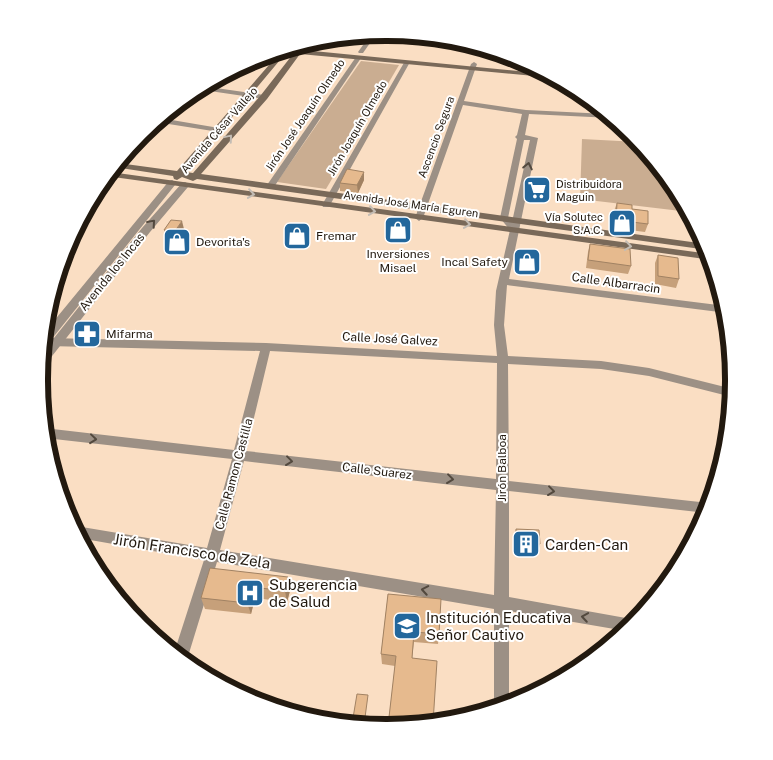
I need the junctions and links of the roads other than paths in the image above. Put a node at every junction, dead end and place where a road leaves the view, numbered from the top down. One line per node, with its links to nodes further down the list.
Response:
1 (369, 42): 4 (street, Jirón José Joaquín Olmedo)
2 (316, 49): 4 (main road)
3 (295, 54): 12 (main road, Avenida César Vallejo)
4 (360, 55): 6 (main road); 7 (main road); 25 (street, Jirón José Joaquín Olmedo)
5 (279, 59): 11 (main road, Avenida César Vallejo)
6 (407, 62): 7 (main road); 26 (street, Jirón Joaquín Olmedo)
7 (473, 66): 8 (main road); 9 (main road); 13 (street, Ascencio Segura)
8 (520, 69)
9 (532, 74)
10 (212, 90): 11 (street)
11 (249, 94): 12 (street); 17 (main road, Avenida César Vallejo)
12 (264, 96): 22 (main road, Avenida César Vallejo, one-way to 12)
13 (461, 103): 14 (street); 28 (street, Ascencio Segura)
14 (526, 112): 15 (street); 18 (street)
15 (598, 115)
16 (167, 122): 17 (street)
17 (219, 130): 20 (main road, Avenida César Vallejo)
18 (519, 137): 30 (street); 31 (street, Jirón Balboa, one-way to 18)
19 (125, 166): 20 (main road, Avenida José María Eguren)
20 (182, 172): 22 (main road, Avenida José María Eguren); 23 (main road, Avenida César Vallejo)
21 (117, 175): 23 (main road, Avenida José María Eguren)
22 (197, 175): 24 (main road, Avenida César Vallejo); 25 (main road, Avenida José María Eguren)
23 (172, 183): 24 (main road, Avenida José María Eguren); 37 (street, Avenida los Incas)
24 (185, 185): 27 (main road, Avenida José María Eguren, one-way to 27); 38 (street, Avenida los Incas, one-way to 24)
25 (271, 185): 26 (main road, Avenida José María Eguren)
26 (332, 194): 27 (street, Jirón Joaquín Olmedo); 28 (main road, Avenida José María Eguren)
27 (326, 205): 29 (main road, Avenida José María Eguren, one-way to 29)
28 (423, 207): 29 (street, Ascencio Segura); 30 (main road, Avenida José María Eguren)
29 (419, 218): 32 (main road, Avenida José María Eguren, one-way to 32)
30 (504, 218): 31 (main road, Avenida José María Eguren); 32 (street)
31 (517, 220): 32 (street, Jirón Balboa); 33 (main road, Avenida José María Eguren)
32 (515, 231): 34 (main road, Avenida José María Eguren, one-way to 34); 35 (street, Jirón Balboa)
33 (697, 245)
34 (701, 256)
35 (503, 280): 36 (street, Calle Albarracin); 41 (street, Jirón Balboa)
36 (718, 309)
37 (51, 336)
38 (51, 336)
39 (50, 342): 40 (street, Calle José Galvez)
40 (266, 347): 41 (street, Calle José Galvez); 44 (street, Calle Ramon Castilla)
41 (503, 358): 42 (street, Calle José Galvez); 45 (street, Jirón Balboa)
42 (725, 391)
43 (52, 435): 44 (street, Calle Suarez, one-way to 44)
44 (241, 455): 45 (street, Calle Suarez, one-way to 45); 48 (street, Calle Ramon Castilla)
45 (502, 485): 46 (street, Calle Suarez, one-way to 46); 49 (street, Jirón Balboa)
46 (700, 508)
47 (85, 533): 48 (street, Jirón Francisco de Zela)
48 (213, 554): 49 (street, Jirón Francisco de Zela, one-way to 48); 51 (street, Calle Ramon Castilla)
49 (502, 603): 50 (street, Jirón Francisco de Zela, one-way to 49); 52 (street, Jirón Balboa)
50 (623, 623)
51 (182, 651)
52 (502, 698)

